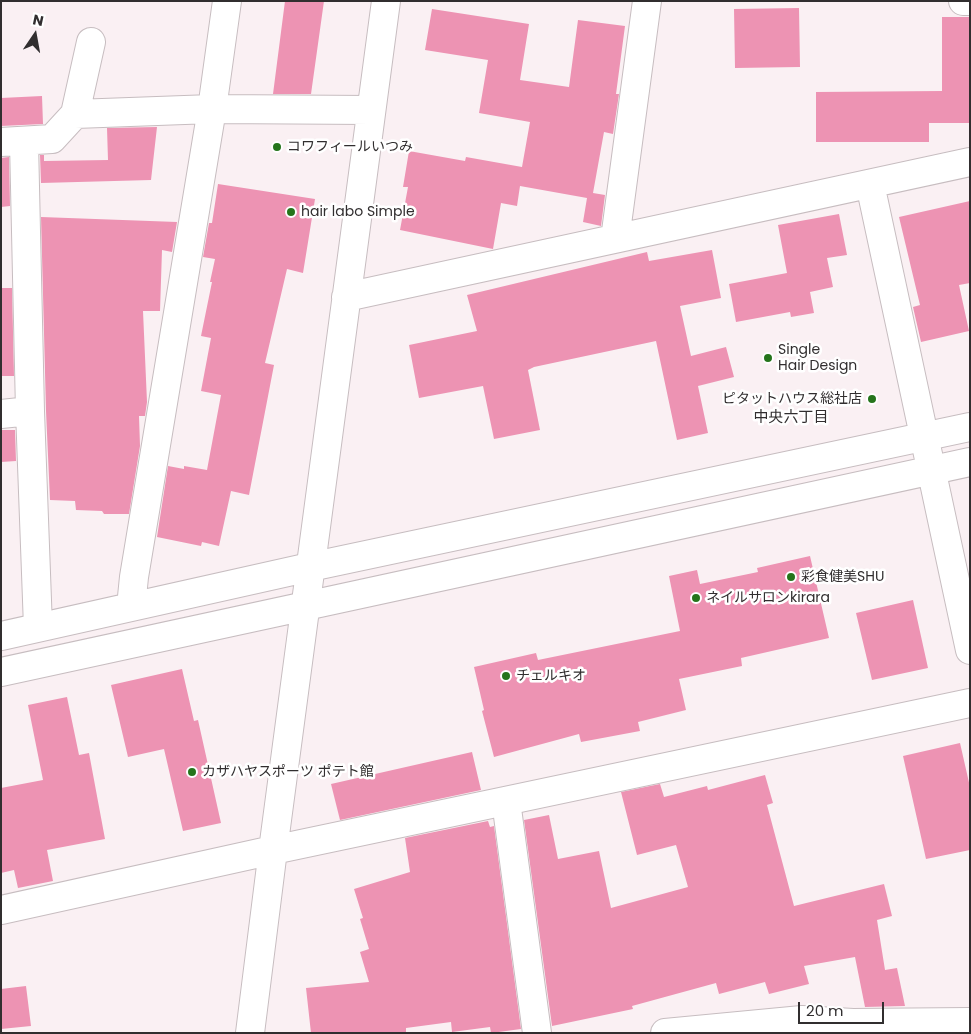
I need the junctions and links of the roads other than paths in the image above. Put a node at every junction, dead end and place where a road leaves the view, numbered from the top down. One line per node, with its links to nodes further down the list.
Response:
1 (227, 1): 7 (street)
2 (386, 1): 8 (street)
3 (647, 1): 13 (street)
4 (964, 1): 5 (street)
5 (970, 1)
6 (91, 42): 9 (street)
7 (212, 110): 8 (street); 9 (street); 22 (street)
8 (371, 110): 14 (street)
9 (75, 114): 10 (street)
10 (13, 142): 15 (street)
11 (970, 162): 12 (street)
12 (870, 184): 13 (street); 18 (street)
13 (615, 239): 14 (street)
14 (346, 297): 21 (street)
15 (30, 411): 16 (street); 24 (street)
16 (1, 414)
17 (970, 426): 18 (street)
18 (924, 436): 20 (street); 21 (street)
19 (970, 462): 20 (street)
20 (931, 470): 23 (street); 26 (street)
21 (310, 567): 22 (street); 23 (street)
22 (131, 607): 24 (street)
23 (305, 607): 27 (street); 30 (street)
24 (38, 628): 25 (street)
25 (1, 636)
26 (970, 650)
27 (1, 672)
28 (970, 703): 29 (street)
29 (506, 801): 30 (street); 35 (street)
30 (272, 850): 31 (street); 34 (street)
31 (1, 910)
32 (970, 1022): 33 (street)
33 (854, 1028): 36 (street)
34 (250, 1033)
35 (537, 1033)
36 (665, 1033)

